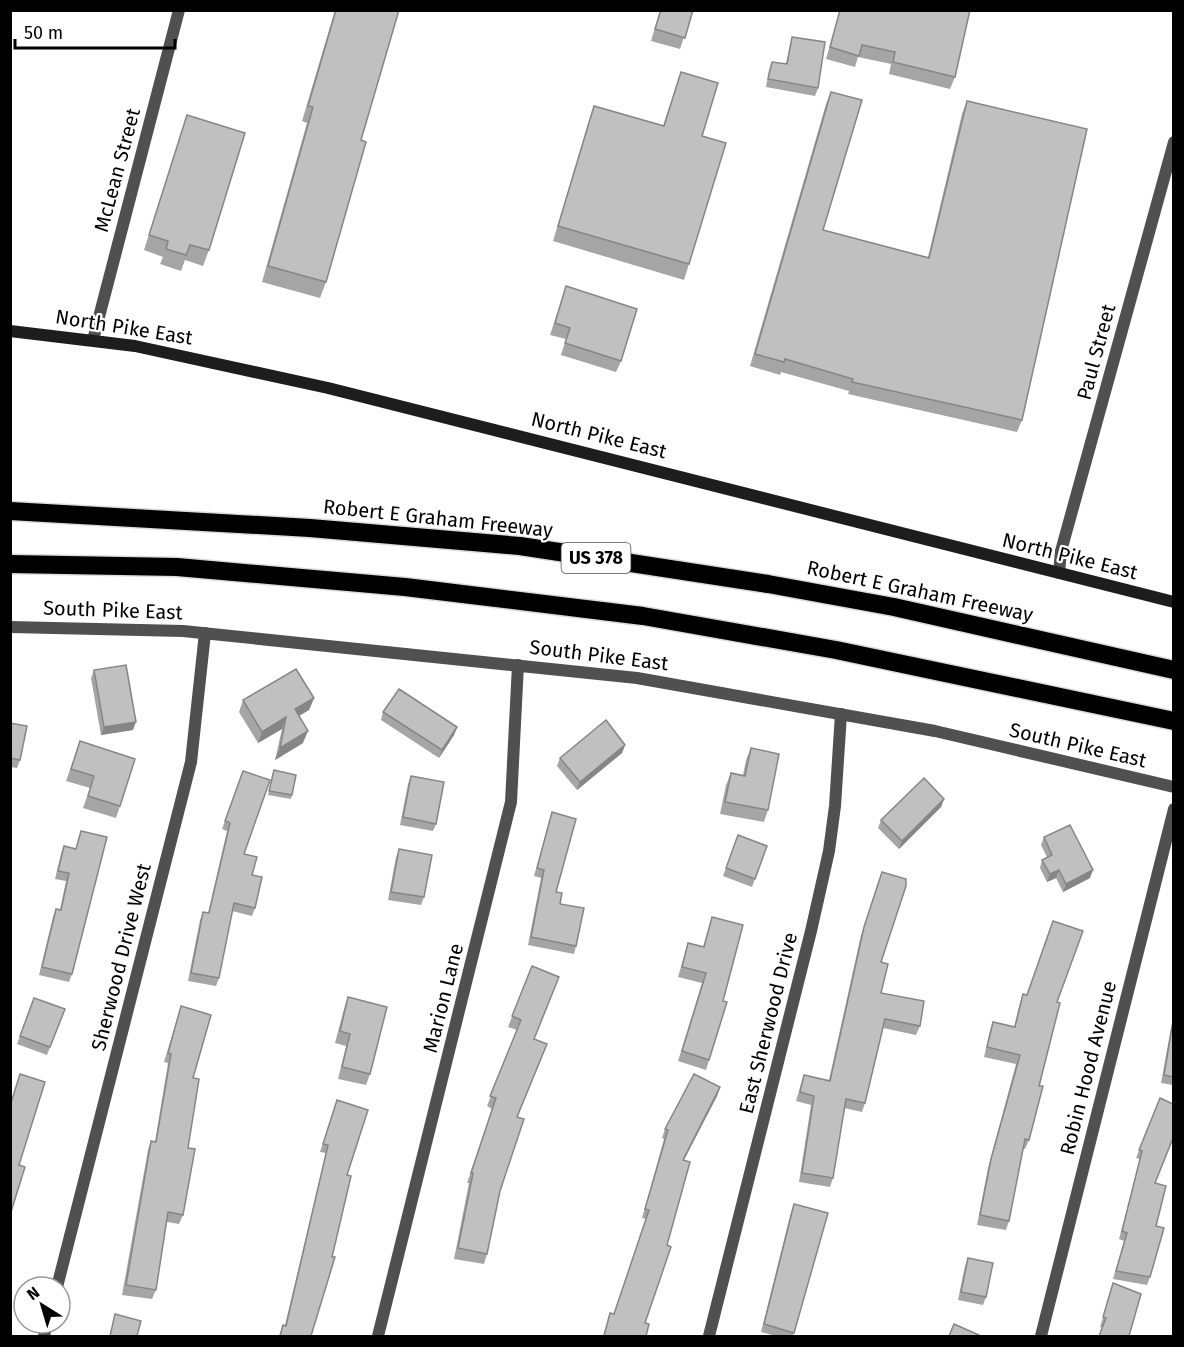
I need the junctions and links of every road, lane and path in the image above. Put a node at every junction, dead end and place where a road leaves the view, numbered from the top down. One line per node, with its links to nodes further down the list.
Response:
1 (179, 10): 4 (street, McLean Street)
2 (1173, 142): 7 (street, Paul Street)
3 (10, 331): 4 (street, North Pike East)
4 (93, 340): 7 (street, North Pike East)
5 (10, 511): 12 (highway, Robert E Graham Freeway / US 378)
6 (10, 564): 14 (highway)
7 (1059, 573): 8 (street, North Pike East)
8 (1173, 602)
9 (10, 627): 10 (street, South Pike East)
10 (205, 633): 11 (street, South Pike East); 17 (street, Sherwood Drive West)
11 (518, 665): 13 (street, South Pike East); 18 (street, Marion Lane)
12 (1173, 670)
13 (841, 714): 15 (street, South Pike East); 19 (street, East Sherwood Drive)
14 (1173, 721)
15 (1173, 787)
16 (1173, 809): 20 (street, Robin Hood Avenue)
17 (60, 1275)
18 (378, 1336)
19 (709, 1336)
20 (1041, 1336)

